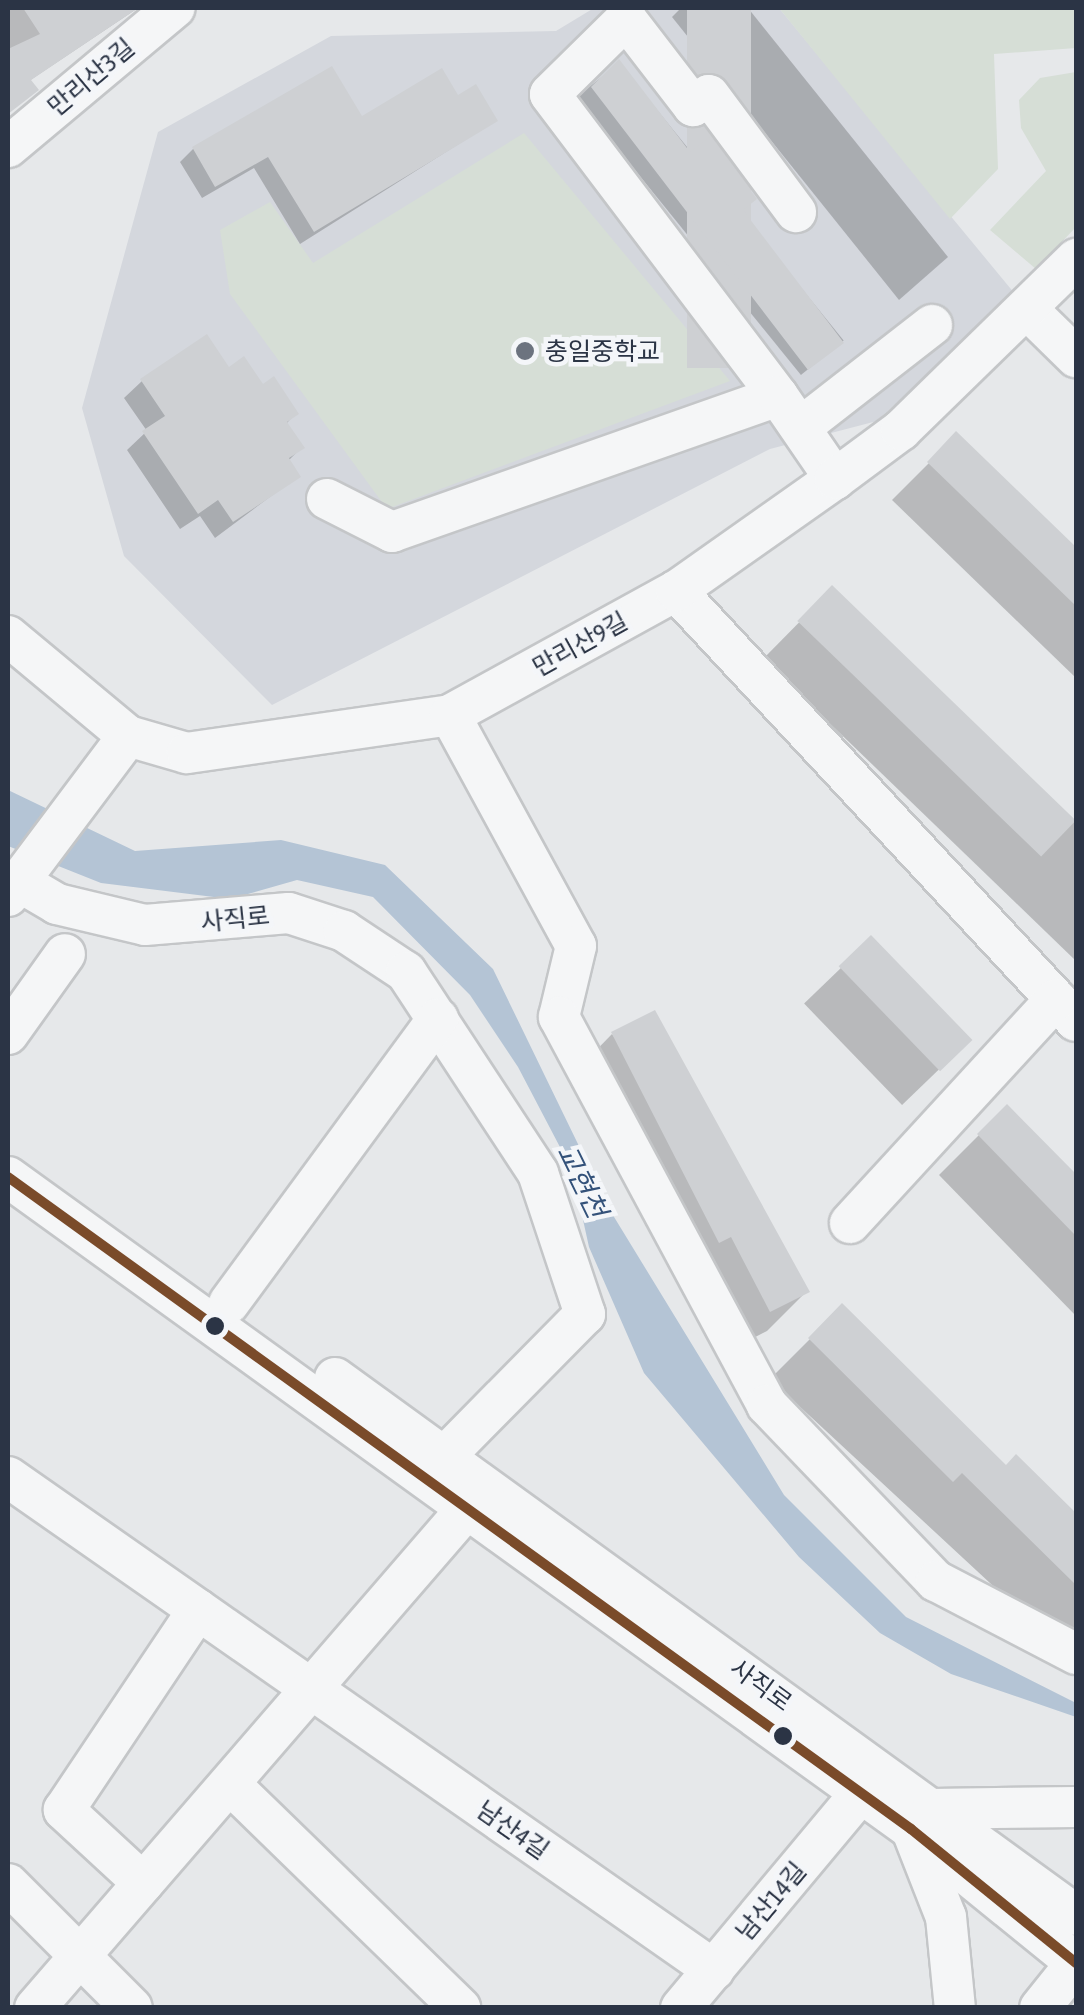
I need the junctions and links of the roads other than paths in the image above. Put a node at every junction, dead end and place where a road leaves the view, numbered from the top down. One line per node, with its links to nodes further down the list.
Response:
1 (174, 8): 2 (street, 만리산3길)
2 (8, 147)
3 (796, 212): 8 (street)
4 (1076, 260): 5 (street, 만리산9길)
5 (1029, 311): 7 (street); 9 (street, 만리산9길)
6 (932, 325): 8 (street)
7 (1076, 357)
8 (790, 412): 9 (street); 10 (street)
9 (835, 479): 11 (street, 만리산9길)
10 (327, 498)
11 (676, 591): 13 (street, 만리산9길); 17 (street)
12 (8, 636): 14 (street, 만리산9길)
13 (450, 714): 14 (street, 만리산9길); 28 (street)
14 (128, 736): 15 (street)
15 (13, 889): 18 (street, 사직로)
16 (65, 954): 19 (street)
17 (1066, 1010): 22 (street)
18 (438, 1019): 23 (street); 24 (street, 사직로)
19 (8, 1034)
20 (8, 1146): 23 (street, 사직로)
21 (11, 1188): 26 (street, 사직로)
22 (850, 1223)
23 (229, 1303): 24 (street, 사직로)
24 (445, 1456): 26 (street, 사직로)
25 (8, 1477): 27 (street, 남산4길)
26 (478, 1496): 29 (street); 31 (street, 사직로); 33 (street, 사직로)
27 (198, 1610): 29 (street, 남산4길); 34 (street)
28 (1076, 1654)
29 (312, 1690): 30 (street); 39 (street, 남산4길)
30 (231, 1785): 34 (street); 42 (street)
31 (861, 1794): 33 (street, 사직로); 39 (street, 남산14길)
32 (1076, 1807): 33 (street)
33 (922, 1819): 36 (street, 사직로); 38 (street, 사직로); 44 (street)
34 (143, 1883): 37 (street)
35 (8, 1884): 37 (street)
36 (1076, 1915)
37 (81, 1956): 40 (street); 41 (street)
38 (1076, 1963): 45 (street)
39 (714, 1970): 43 (street, 남산14길)
40 (35, 2008)
41 (132, 2008)
42 (460, 2008)
43 (681, 2008)
44 (955, 2008)
45 (1040, 2008)

